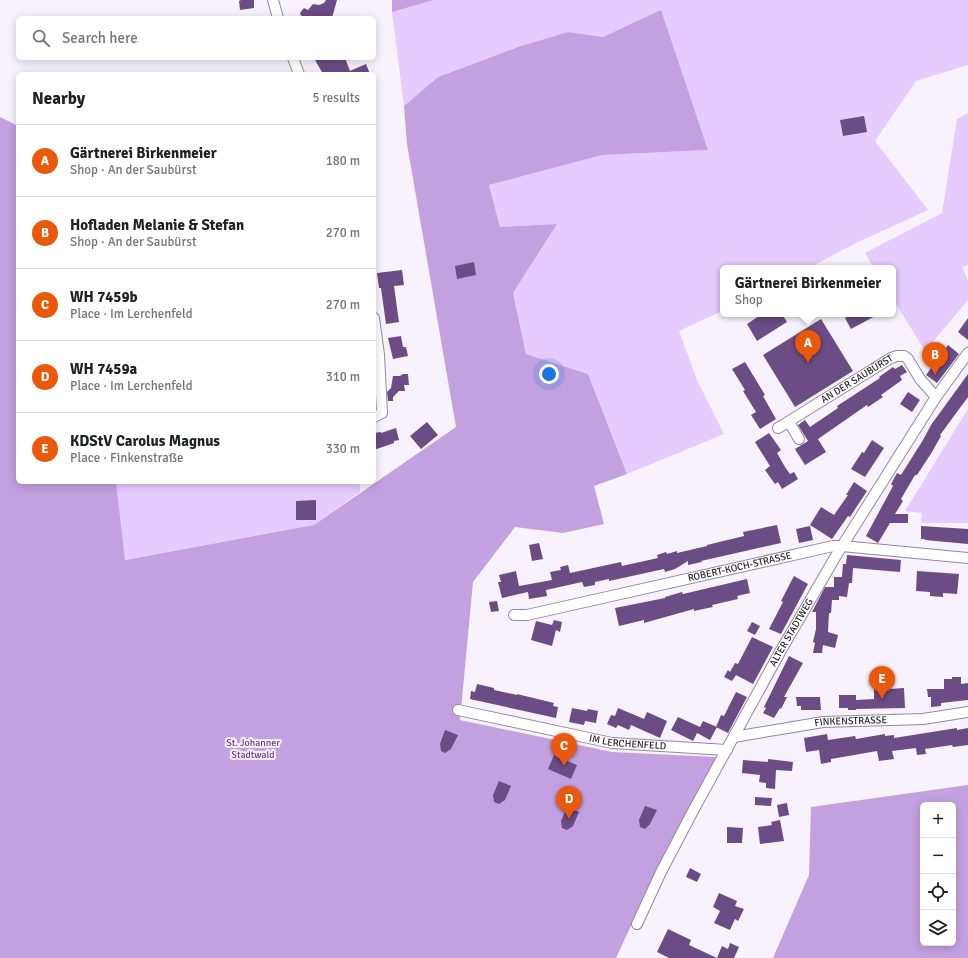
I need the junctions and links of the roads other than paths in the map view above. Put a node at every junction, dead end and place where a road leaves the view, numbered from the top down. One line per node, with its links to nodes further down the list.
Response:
1 (273, 0): 2 (street)
2 (277, 16)
3 (294, 60): 4 (street)
4 (298, 72)
5 (376, 333): 8 (street)
6 (968, 354): 7 (street, ALTER STADTWEG)
7 (936, 397): 9 (street, AN DER SAUBÜRST); 12 (street, ALTER STADTWEG)
8 (376, 416)
9 (789, 422): 10 (street, AN DER SAUBÜRST); 11 (street)
10 (778, 428)
11 (799, 439)
12 (842, 546): 13 (street, ROBERT-KOCH-STRASSE); 14 (street, ROBERT-KOCH-STRASSE); 17 (street, ALTER STADTWEG)
13 (968, 558)
14 (514, 616)
15 (458, 710): 18 (street, IM LERCHENFELD)
16 (968, 712): 17 (street, FINKENSTRASSE)
17 (734, 737): 18 (street, ALTER STADTWEG)
18 (727, 750): 19 (street, ALTER STADTWEG)
19 (637, 924)

